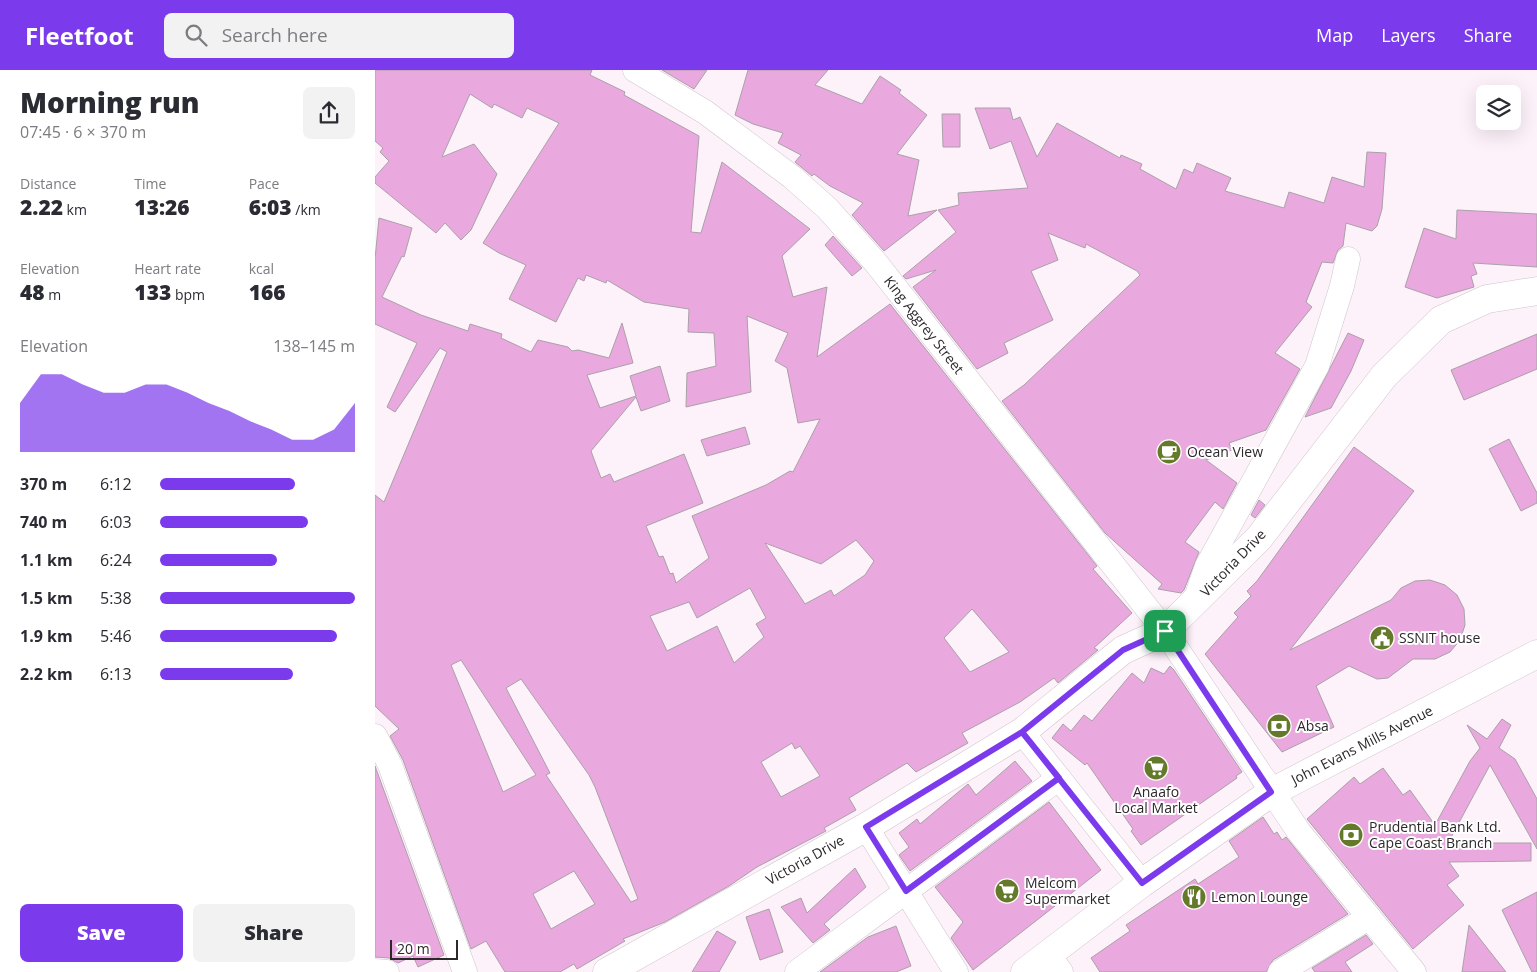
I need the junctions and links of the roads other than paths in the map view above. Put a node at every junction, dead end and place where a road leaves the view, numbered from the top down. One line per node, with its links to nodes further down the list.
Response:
1 (635, 70): 5 (street, King Aggrey Street)
2 (1348, 259): 4 (street)
3 (1537, 291): 4 (street, Victoria Drive)
4 (1195, 601): 5 (street, Victoria Drive)
5 (1165, 631): 7 (street, Victoria Drive); 10 (street, King Aggrey Street)
6 (1537, 654): 10 (street, John Evans Mills Avenue)
7 (1022, 732): 9 (street); 11 (street, Victoria Drive)
8 (375, 736): 18 (street)
9 (1059, 778): 12 (street); 13 (street)
10 (1271, 792): 12 (street, John Evans Mills Avenue); 14 (street, King Aggrey Street)
11 (866, 827): 13 (street); 19 (street, Victoria Drive)
12 (1142, 883): 15 (street, John Evans Mills Avenue)
13 (906, 891): 20 (street); 21 (street)
14 (1368, 918): 23 (street); 24 (street, King Aggrey Street)
15 (1055, 964): 22 (street, John Evans Mills Avenue)
16 (375, 971): 17 (street)
17 (387, 972)
18 (465, 972)
19 (607, 972)
20 (797, 972)
21 (956, 972)
22 (1025, 972)
23 (1280, 972)
24 (1414, 972)

